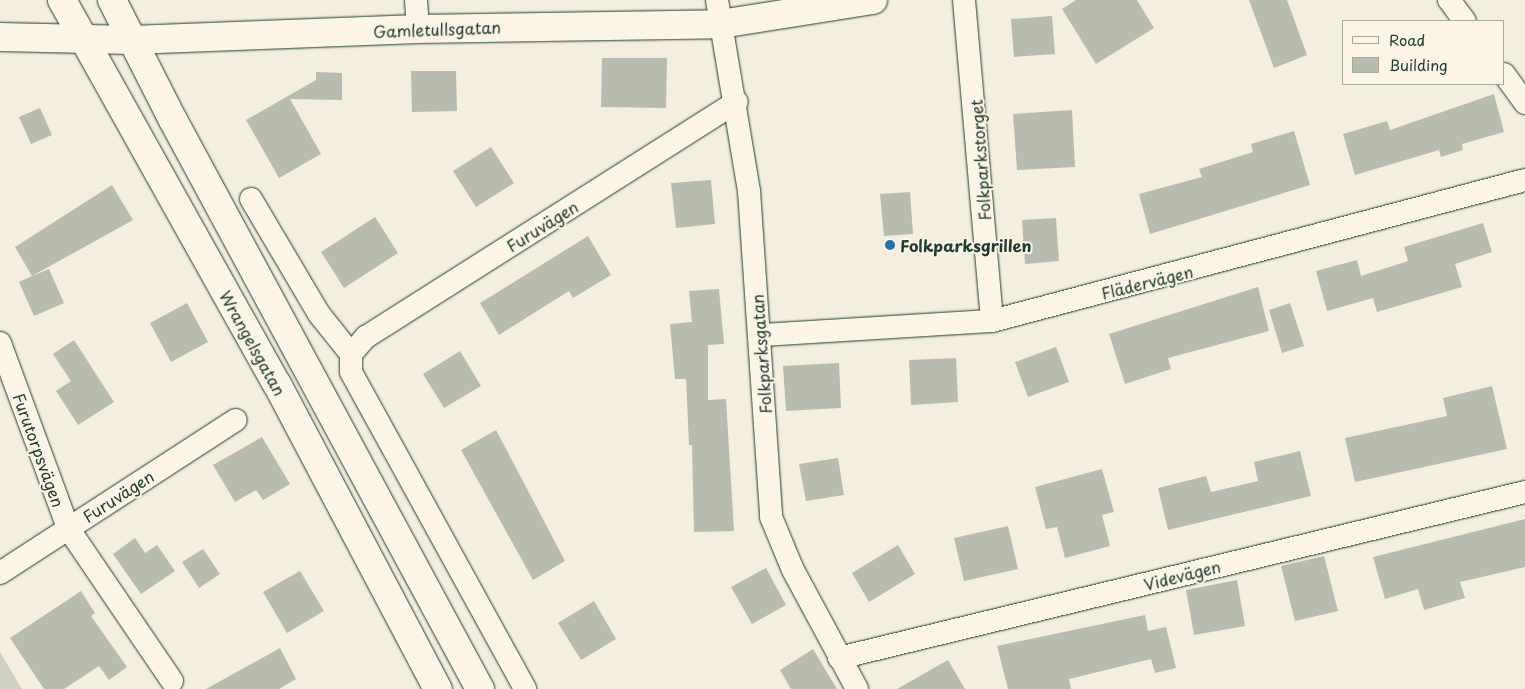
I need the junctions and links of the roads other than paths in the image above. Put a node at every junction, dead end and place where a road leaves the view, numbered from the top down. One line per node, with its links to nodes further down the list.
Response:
1 (62, 0): 11 (main road, Wrangelsgatan)
2 (112, 0): 12 (main road)
3 (416, 0): 9 (street)
4 (873, 0): 7 (main road, Gamletullsgatan)
5 (964, 0): 18 (street, Folkparkstorget)
6 (1449, 0): 8 (street)
7 (719, 12): 9 (main road, Gamletullsgatan); 14 (street, Folkparksgatan)
8 (1464, 20)
9 (418, 29): 12 (main road, Gamletullsgatan)
10 (0, 37): 11 (main road, Gamletullsgatan)
11 (82, 39): 12 (main road, Gamletullsgatan); 28 (main road, Wrangelsgatan)
12 (132, 40): 29 (main road)
13 (1505, 75): 15 (street)
14 (737, 102): 19 (street, Folkparksgatan); 21 (street, Furuvägen)
15 (1525, 103)
16 (1525, 180): 18 (street, Flädervägen)
17 (251, 199): 21 (street)
18 (992, 321): 19 (street, Flädervägen)
19 (761, 335): 26 (street, Folkparksgatan)
20 (0, 343): 24 (street, Furutorpsvägen)
21 (351, 354): 30 (street)
22 (236, 420): 24 (street, Furuvägen)
23 (1525, 492): 26 (street, Videvägen)
24 (68, 528): 25 (street, Furuvägen); 27 (street, Furutorpsvägen)
25 (0, 573)
26 (839, 658): 31 (street, Folkparksgatan)
27 (169, 686)
28 (438, 689)
29 (480, 689)
30 (525, 689)
31 (857, 689)

